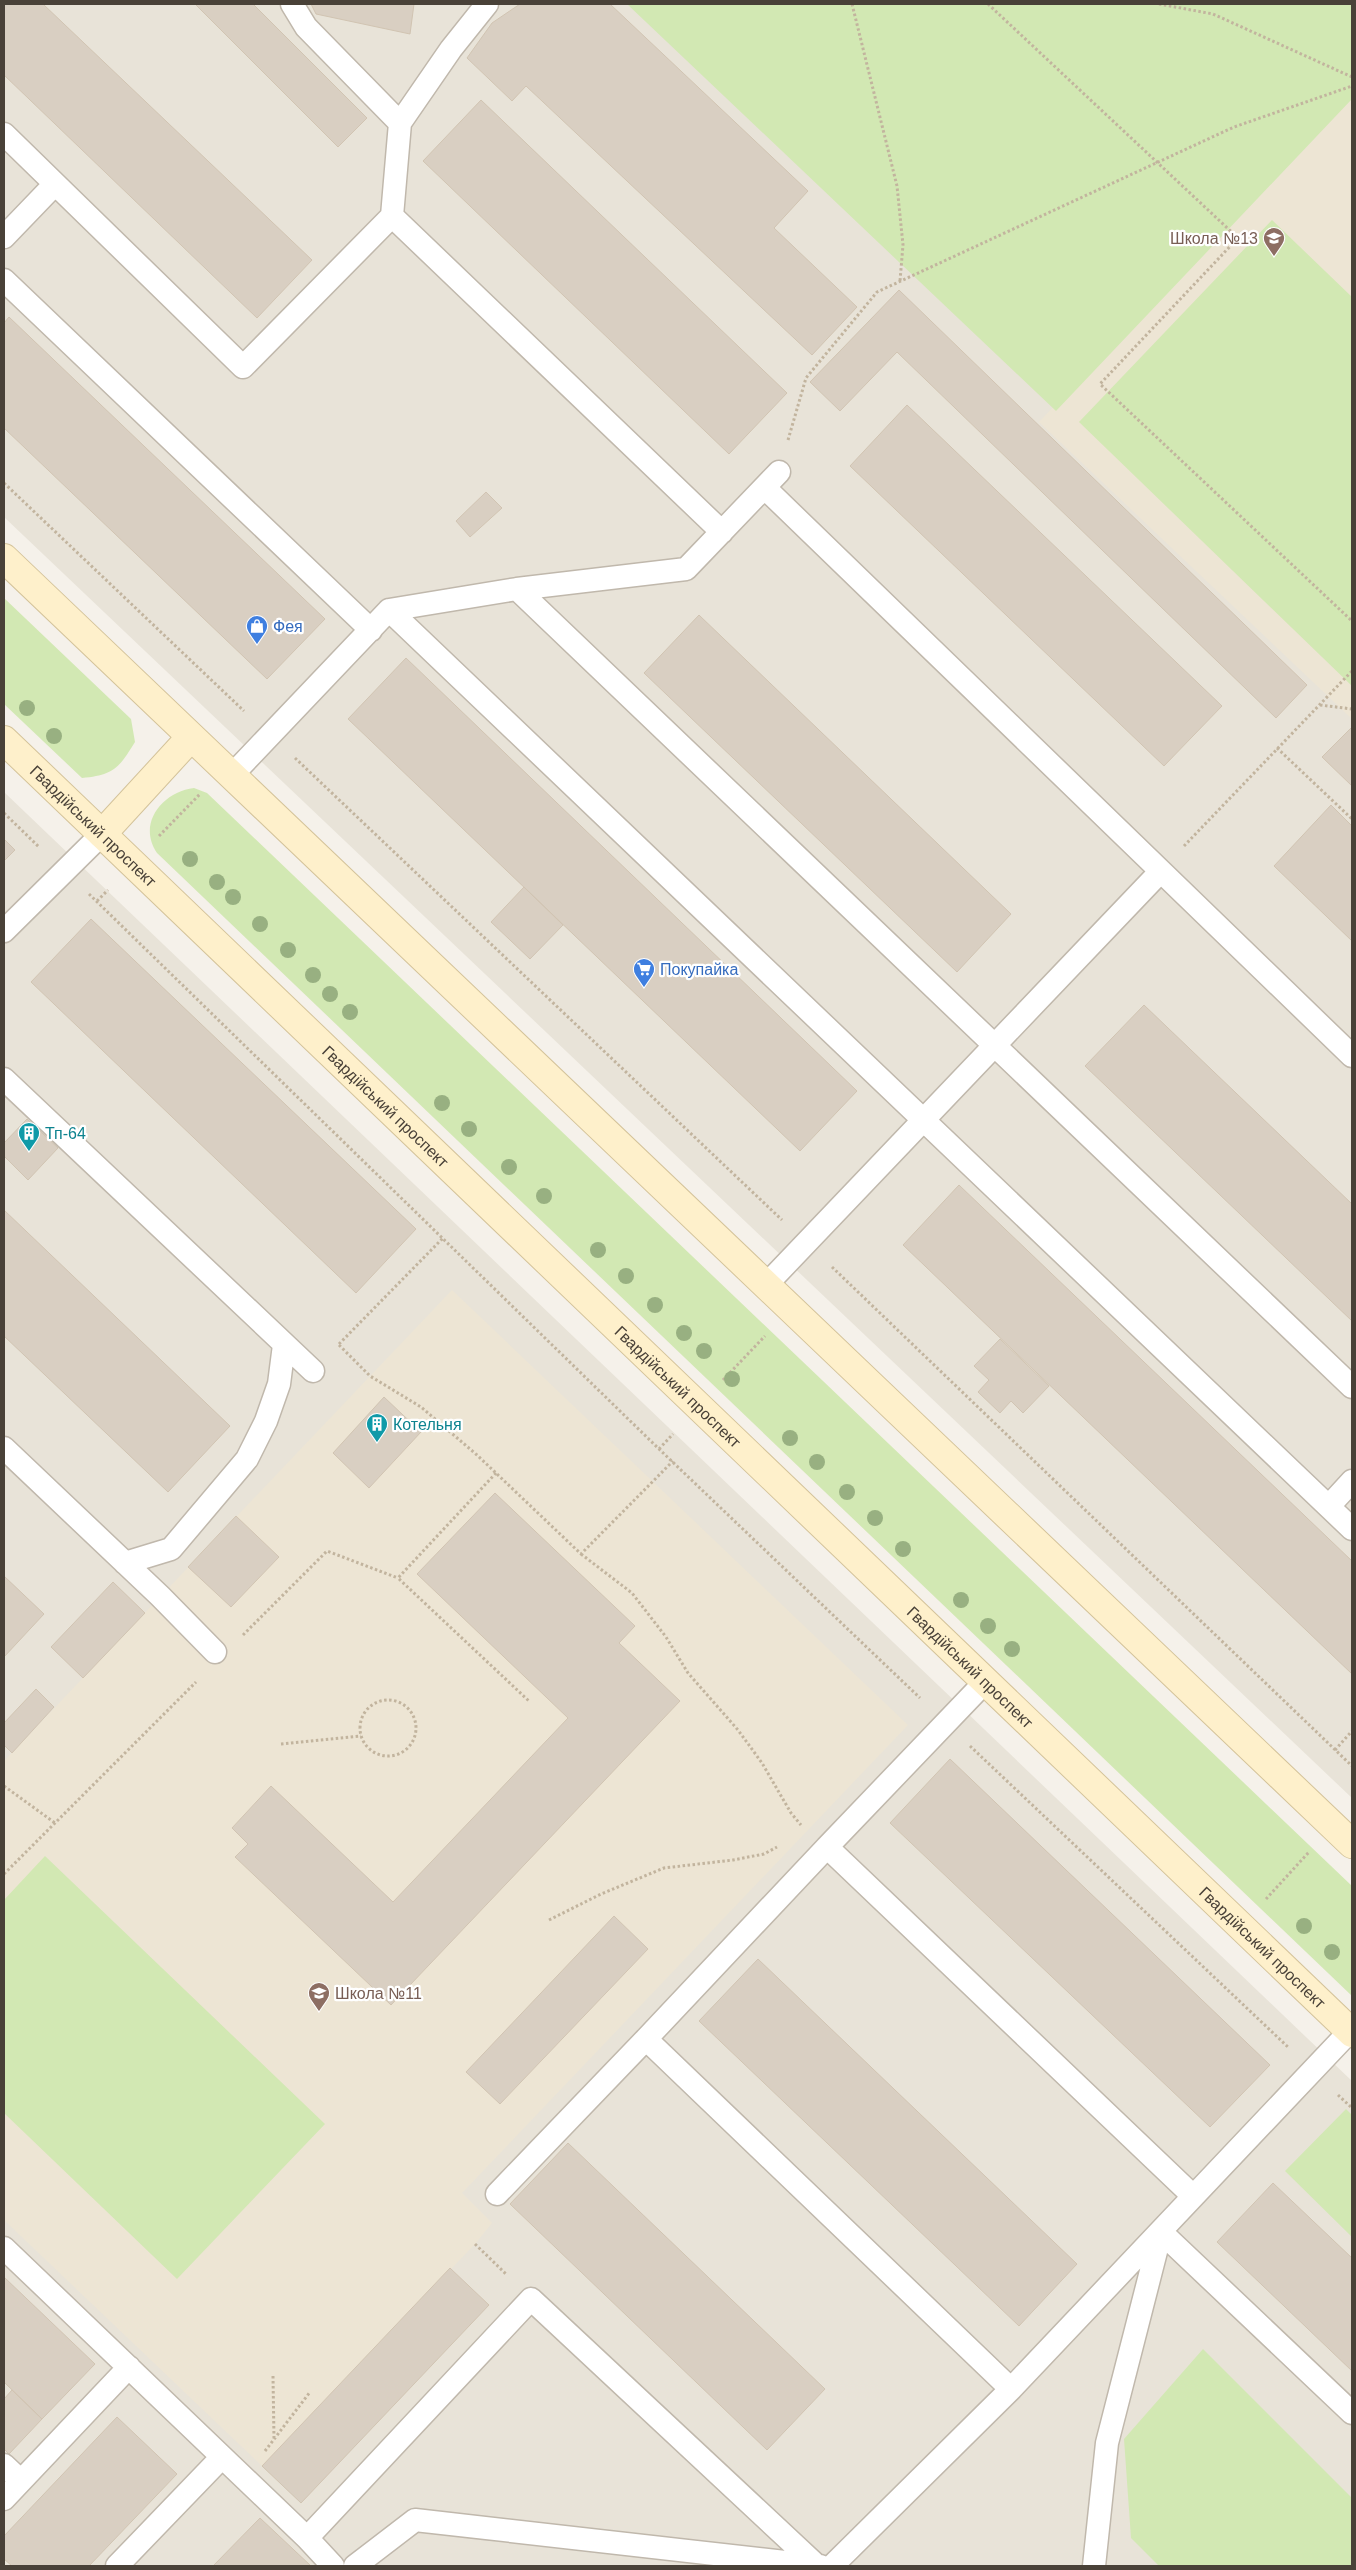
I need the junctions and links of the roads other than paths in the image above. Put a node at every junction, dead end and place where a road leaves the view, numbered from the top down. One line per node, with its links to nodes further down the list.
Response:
1 (292, 4): 3 (lane)
2 (487, 4): 3 (lane)
3 (400, 123): 6 (lane)
4 (4, 134): 5 (lane)
5 (55, 184): 6 (lane); 7 (lane)
6 (392, 216): 9 (lane)
7 (4, 238)
8 (4, 280): 13 (lane)
9 (722, 532): 11 (lane); 18 (lane)
10 (4, 558): 14 (main road)
11 (517, 589): 12 (lane); 20 (lane)
12 (389, 610): 13 (lane); 23 (lane)
13 (370, 630): 16 (lane)
14 (192, 737): 16 (main road); 17 (main road)
15 (4, 740): 17 (main road, Гвардійський проспект)
16 (228, 772): 24 (main road)
17 (102, 834): 19 (lane); 34 (main road, Гвардійський проспект)
18 (1160, 872): 20 (lane); 21 (lane)
19 (4, 931)
20 (994, 1045): 23 (lane); 27 (lane)
21 (1352, 1056)
22 (4, 1079): 25 (lane)
23 (924, 1120): 24 (lane); 30 (lane)
24 (766, 1285): 35 (main road)
25 (284, 1345): 26 (lane); 32 (lane)
26 (313, 1371)
27 (1352, 1387)
28 (4, 1448): 32 (lane)
29 (1352, 1481): 30 (lane)
30 (1328, 1506): 31 (lane)
31 (1352, 1529)
32 (125, 1563): 33 (lane)
33 (215, 1652)
34 (985, 1682): 36 (lane); 37 (main road, Гвардійський проспект)
35 (1352, 1844)
36 (827, 1847): 38 (lane); 40 (lane)
37 (1351, 2032): 40 (lane)
38 (646, 2039): 39 (lane); 44 (lane)
39 (497, 2194)
40 (1192, 2195): 41 (lane)
41 (1160, 2232): 44 (lane); 45 (lane); 56 (lane)
42 (4, 2248): 43 (lane)
43 (129, 2368): 46 (lane); 48 (lane)
44 (1011, 2389): 55 (lane)
45 (1352, 2413)
46 (222, 2456): 50 (lane); 52 (lane)
47 (4, 2465): 48 (lane)
48 (21, 2481): 49 (lane)
49 (4, 2499)
50 (308, 2538): 53 (lane); 55 (lane)
51 (766, 2563): 54 (lane); 55 (lane)
52 (117, 2566)
53 (333, 2566)
54 (355, 2566)
55 (824, 2566)
56 (1094, 2566)

